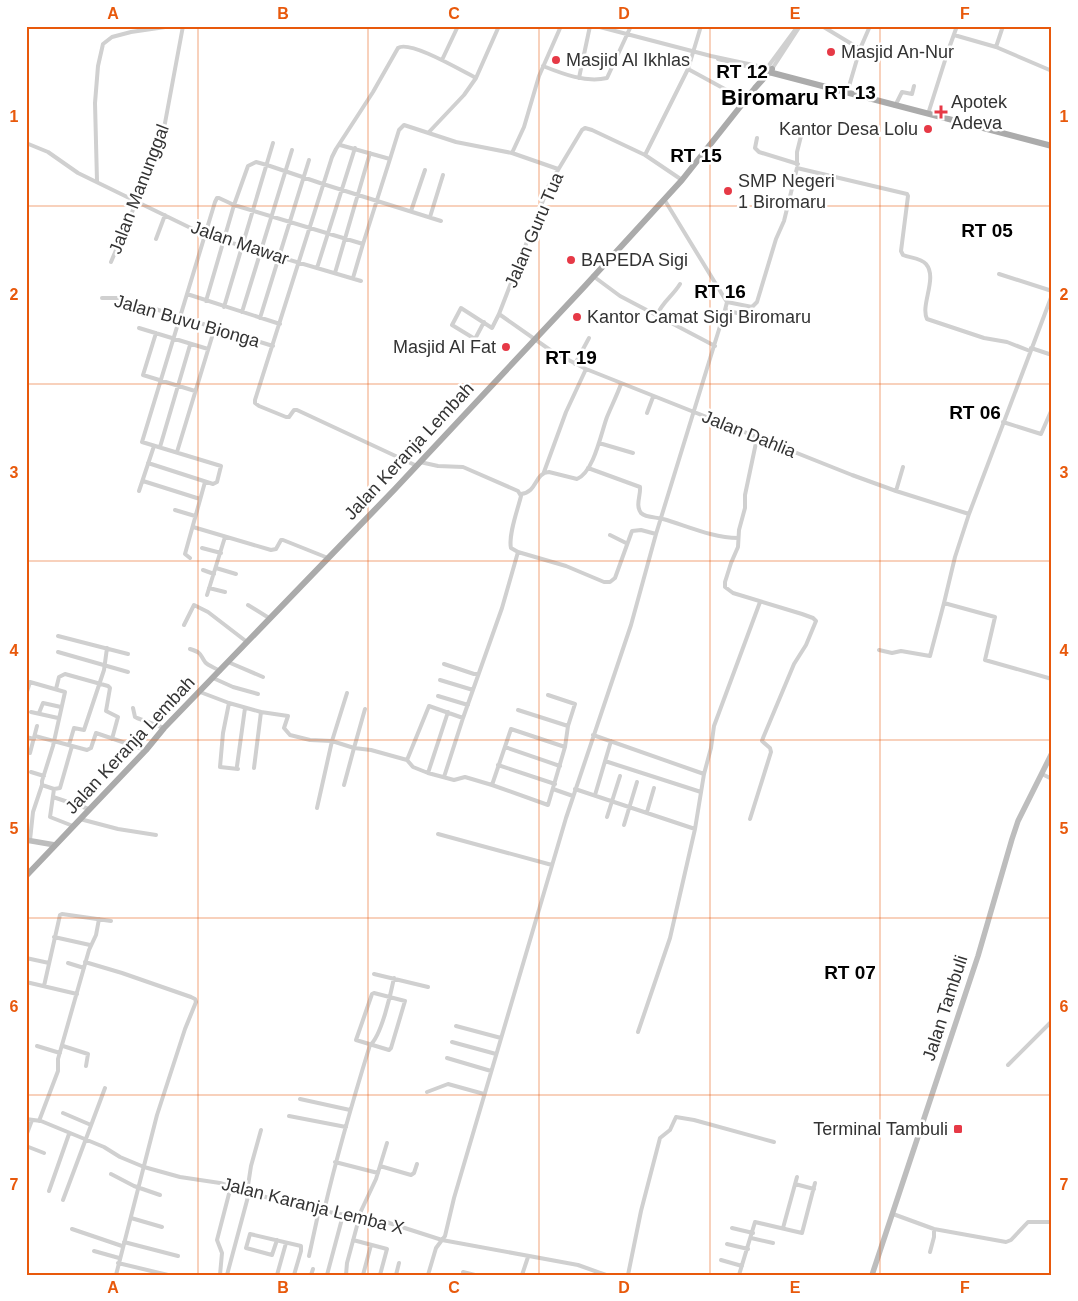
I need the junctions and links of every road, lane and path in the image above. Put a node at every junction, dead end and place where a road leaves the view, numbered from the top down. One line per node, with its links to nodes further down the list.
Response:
1 (172, 26): 55 (street)
2 (183, 26): 60 (street, Jalan Manunggal)
3 (458, 26): 20 (street)
4 (499, 26): 25 (street)
5 (561, 26): 21 (street)
6 (590, 26): 26 (street)
7 (596, 26): 15 (street)
8 (631, 26): 15 (street)
9 (701, 26): 19 (street)
10 (799, 26): 23 (street)
11 (822, 26): 18 (street)
12 (870, 26): 18 (street)
13 (957, 26): 16 (street)
14 (1003, 26): 17 (street)
15 (627, 34): 19 (street); 26 (street)
16 (954, 35): 17 (street); 31 (street)
17 (996, 47): 24 (street)
18 (860, 49): 28 (street)
19 (695, 52): 22 (street); 23 (street)
20 (442, 60): 25 (street); 38 (street)
21 (543, 66): 26 (street); 43 (street)
22 (688, 69): 29 (street); 44 (street)
23 (769, 70): 28 (main road); 29 (main road); 32 (main road, Jalan Keranja Lembah)
24 (1052, 71)
25 (476, 78): 33 (street)
26 (579, 78)
27 (914, 86): 30 (street)
28 (847, 93): 30 (main road)
29 (742, 99): 32 (main road)
30 (895, 106): 31 (main road)
31 (928, 114): 39 (main road)
32 (727, 123): 54 (main road, Jalan Keranja Lembah)
33 (428, 132): 43 (street); 45 (street)
34 (801, 136): 48 (street)
35 (757, 138): 48 (street)
36 (273, 143): 47 (street)
37 (26, 144): 55 (street, Jalan Mawar)
38 (340, 144): 40 (street); 56 (street)
39 (1052, 146)
40 (355, 148): 42 (street); 57 (street)
41 (292, 150): 50 (street)
42 (370, 153): 45 (street); 58 (street)
43 (512, 153): 49 (street)
44 (645, 155): 49 (street, Jalan Guru Tua); 54 (street, Jalan Guru Tua)
45 (390, 159): 61 (street)
46 (309, 160): 53 (street)
47 (266, 164): 50 (street); 62 (street); 63 (street)
48 (797, 166): 94 (street); 115 (street)
49 (558, 169): 99 (street, Jalan Guru Tua)
50 (284, 170): 53 (street); 66 (street)
51 (425, 170): 64 (street)
52 (443, 175): 67 (street)
53 (303, 176): 56 (street); 69 (street)
54 (682, 180): 59 (main road, Jalan Keranja Lembah)
55 (97, 182): 60 (street, Jalan Mawar)
56 (323, 184): 57 (street); 70 (street)
57 (342, 189): 58 (street); 71 (street)
58 (358, 195): 61 (street); 74 (street)
59 (664, 199): 85 (main road, Jalan Keranja Lembah); 94 (street)
60 (136, 201): 65 (street, Jalan Mawar); 80 (street, Jalan Manunggal)
61 (376, 201): 64 (street); 76 (street)
62 (234, 205): 63 (street); 72 (street); 75 (street)
63 (253, 210): 66 (street); 77 (street)
64 (411, 211): 67 (street)
65 (165, 215): 72 (street, Jalan Mawar); 73 (street)
66 (271, 216): 69 (street); 78 (street)
67 (430, 217): 68 (street)
68 (441, 220)
69 (290, 222): 70 (street); 79 (street)
70 (310, 228): 71 (street); 81 (street)
71 (328, 233): 74 (street); 82 (street)
72 (205, 234): 75 (street, Jalan Mawar); 90 (street)
73 (156, 239)
74 (344, 239): 76 (street); 83 (street)
75 (224, 240): 77 (street, Jalan Mawar); 93 (street)
76 (363, 244): 86 (street)
77 (241, 246): 78 (street, Jalan Mawar); 95 (street)
78 (260, 251): 79 (street, Jalan Mawar); 97 (street)
79 (279, 257): 81 (street, Jalan Mawar); 102 (street)
80 (111, 262)
81 (299, 263): 82 (street, Jalan Mawar); 104 (street)
82 (317, 268): 83 (street, Jalan Mawar)
83 (335, 273): 86 (street, Jalan Mawar)
84 (999, 274): 89 (street)
85 (593, 276): 100 (street); 109 (main road, Jalan Keranja Lembah)
86 (353, 278): 87 (street, Jalan Mawar)
87 (361, 281)
88 (680, 284): 100 (street)
89 (1052, 290)
90 (187, 294): 93 (street); 101 (street)
91 (1052, 295): 115 (street)
92 (102, 298): 101 (street, Jalan Buvu Bionga)
93 (206, 301): 95 (street)
94 (727, 302): 96 (street)
95 (224, 307): 97 (street)
96 (725, 310): 98 (street); 113 (street)
97 (242, 312): 102 (street)
98 (737, 313)
99 (499, 314): 103 (street); 109 (street)
100 (657, 315): 113 (street)
101 (180, 317): 105 (street, Jalan Buvu Bionga); 108 (street)
102 (260, 318): 104 (street)
103 (484, 322): 103 (street)
104 (280, 324): 112 (street)
105 (215, 327): 112 (street, Jalan Buvu Bionga); 114 (street)
106 (139, 328): 107 (street)
107 (156, 332): 108 (street); 119 (street)
108 (173, 338): 111 (street); 119 (street)
109 (535, 338): 117 (street, Jalan Dahlia); 135 (main road, Jalan Keranja Lembah)
110 (589, 338): 117 (street)
111 (190, 345): 114 (street); 121 (street)
112 (273, 346): 135 (street)
113 (714, 346): 125 (street)
114 (208, 349): 122 (street)
115 (1031, 349): 116 (street); 127 (street)
116 (1052, 354)
117 (575, 364): 118 (street, Jalan Dahlia)
118 (586, 369): 120 (street, Jalan Dahlia); 138 (street)
119 (160, 380): 121 (street); 130 (street)
120 (621, 384): 123 (street, Jalan Dahlia); 129 (street)
121 (179, 386): 122 (street); 131 (street)
122 (195, 391): 132 (street)
123 (653, 396): 125 (street, Jalan Dahlia); 126 (street)
124 (1052, 409): 127 (street)
125 (693, 412): 128 (street, Jalan Dahlia); 148 (street)
126 (647, 413)
127 (1003, 422): 146 (street)
128 (758, 438): 141 (street, Jalan Dahlia); 153 (street)
129 (599, 443): 133 (street); 137 (street)
130 (154, 446): 131 (street); 134 (street)
131 (160, 448): 132 (street)
132 (177, 452): 140 (street)
133 (633, 453)
134 (148, 463): 139 (street); 140 (street)
135 (418, 464): 143 (street); 159 (main road, Jalan Keranja Lembah)
136 (904, 467): 141 (street)
137 (588, 468): 138 (street); 148 (street)
138 (544, 472): 143 (street)
139 (143, 481): 142 (street); 144 (street)
140 (205, 482): 144 (street)
141 (896, 491): 146 (street, Jalan Dahlia)
142 (139, 492)
143 (521, 494): 156 (street)
144 (200, 499): 147 (street)
145 (175, 510): 147 (street)
146 (969, 514): 168 (street)
147 (195, 516): 149 (street)
148 (661, 519): 150 (street); 153 (street)
149 (194, 527): 152 (street); 158 (street)
150 (656, 534): 154 (street); 216 (street)
151 (610, 536): 154 (street)
152 (226, 537): 157 (street); 159 (street)
153 (738, 538): 167 (street)
154 (626, 543): 156 (street)
155 (202, 548): 157 (street)
156 (518, 552): 184 (street)
157 (221, 553): 160 (street)
158 (190, 558)
159 (328, 558): 170 (main road, Jalan Keranja Lembah)
160 (216, 568): 162 (street); 163 (street)
161 (203, 570): 162 (street)
162 (214, 574): 164 (street)
163 (236, 574)
164 (210, 588): 165 (street); 166 (street)
165 (225, 592)
166 (207, 594)
167 (760, 602): 237 (street); 262 (street)
168 (944, 603): 176 (street); 187 (street)
169 (248, 605): 170 (street)
170 (269, 618): 173 (main road, Jalan Keranja Lembah)
171 (184, 625): 173 (street)
172 (58, 636): 174 (street)
173 (247, 642): 179 (main road, Jalan Keranja Lembah)
174 (107, 648): 178 (street); 181 (street)
175 (190, 649): 182 (street)
176 (879, 650)
177 (58, 652): 181 (street)
178 (128, 654)
179 (228, 662): 182 (main road, Jalan Keranja Lembah); 185 (street)
180 (444, 664): 184 (street)
181 (104, 666): 183 (street); 189 (street)
182 (220, 671): 186 (main road, Jalan Keranja Lembah)
183 (128, 672)
184 (478, 674): 191 (street)
185 (263, 677)
186 (213, 678): 192 (main road, Jalan Keranja Lembah); 194 (street)
187 (1052, 679)
188 (440, 680): 191 (street)
189 (99, 682): 190 (street); 214 (street); 219 (street)
190 (56, 689): 195 (street); 200 (street)
191 (473, 690): 199 (street)
192 (200, 692): 198 (street); 213 (main road, Jalan Keranja Lembah)
193 (347, 693): 221 (street)
194 (258, 694)
195 (26, 695)
196 (548, 695): 212 (street)
197 (438, 696): 199 (street)
198 (229, 703): 202 (street); 202 (street)
199 (468, 705): 210 (street)
200 (61, 706): 208 (street); 209 (street)
201 (133, 708): 213 (street)
202 (245, 708): 206 (street)
203 (364, 709): 226 (street)
204 (518, 710): 212 (street)
205 (31, 712): 208 (street)
206 (261, 712): 221 (street); 234 (street)
207 (448, 712): 210 (street); 230 (street); 236 (street)
208 (40, 714): 209 (street)
209 (58, 718): 220 (street)
210 (463, 718): 241 (street)
211 (37, 726): 218 (street)
212 (568, 726): 225 (street)
213 (164, 728): 227 (main road, Jalan Keranja Lembah)
214 (84, 730): 215 (street); 223 (street)
215 (96, 734): 219 (street); 223 (street)
216 (593, 735): 222 (street); 250 (street)
217 (26, 737): 218 (street)
218 (35, 738): 220 (street); 228 (street)
219 (112, 739): 227 (street)
220 (54, 741): 223 (street); 239 (street)
221 (332, 741): 226 (street); 257 (street)
222 (611, 741): 231 (street); 237 (street)
223 (70, 746): 249 (street)
224 (505, 747): 225 (street); 232 (street); 233 (street)
225 (565, 747): 233 (street)
226 (354, 748): 230 (street); 245 (street)
227 (146, 750): 258 (main road, Jalan Keranja Lembah)
228 (30, 753)
229 (1052, 753): 238 (street, Jalan Tambuli)
230 (407, 760): 236 (street)
231 (605, 761): 251 (street); 252 (street)
232 (498, 766): 246 (street); 247 (street)
233 (560, 766): 247 (street)
234 (254, 768)
235 (31, 772): 239 (street)
236 (428, 773): 241 (street)
237 (704, 774): 251 (street)
238 (1042, 774): 242 (street); 341 (street, Jalan Tambuli)
239 (44, 776): 244 (street)
240 (620, 776): 255 (street)
241 (444, 777): 246 (street)
242 (1052, 779)
243 (637, 782): 256 (street)
244 (42, 785): 249 (street); 268 (street)
245 (344, 785)
246 (492, 785): 247 (street)
247 (554, 787): 253 (street)
248 (654, 788): 259 (street)
249 (54, 789): 254 (street)
250 (575, 789): 252 (street); 253 (street)
251 (701, 792): 265 (street)
252 (595, 795): 255 (street)
253 (573, 796): 272 (street)
254 (53, 798): 258 (street); 264 (street)
255 (612, 801): 256 (street); 260 (street)
256 (630, 806): 259 (street); 263 (street)
257 (317, 808)
258 (90, 809): 261 (main road, Jalan Keranja Lembah)
259 (647, 812): 265 (street)
260 (607, 816)
261 (80, 819): 264 (main road, Jalan Keranja Lembah); 266 (street)
262 (750, 819)
263 (624, 825)
264 (74, 827): 270 (main road, Jalan Keranja Lembah)
265 (695, 829): 292 (street)
266 (156, 834)
267 (438, 834): 272 (street)
268 (28, 840): 269 (street)
269 (42, 842): 270 (street); 271 (street)
270 (55, 845): 271 (main road, Jalan Keranja Lembah)
271 (46, 854): 273 (main road, Jalan Keranja Lembah)
272 (552, 865): 293 (street)
273 (26, 876)
274 (99, 919): 275 (street); 276 (street); 277 (street)
275 (111, 922)
276 (54, 937): 277 (street); 280 (street)
277 (90, 945): 279 (street)
278 (26, 958): 280 (street)
279 (85, 962): 282 (street); 327 (street)
280 (49, 963): 286 (street)
281 (68, 963): 282 (street)
282 (84, 968): 288 (street)
283 (374, 974): 284 (street)
284 (394, 978): 287 (street); 289 (street)
285 (26, 982): 286 (street)
286 (44, 986): 288 (street)
287 (428, 987)
288 (77, 994): 297 (street)
289 (390, 996): 295 (street); 295 (street); 295 (street)
290 (1052, 1020): 301 (street)
291 (456, 1026): 293 (street)
292 (638, 1032)
293 (500, 1038): 299 (street)
294 (452, 1042): 299 (street)
295 (370, 1045): 308 (street)
296 (37, 1046): 298 (street)
297 (63, 1046): 298 (street); 302 (street)
298 (60, 1054): 313 (street)
299 (496, 1054): 303 (street)
300 (447, 1058): 303 (street)
301 (1008, 1065)
302 (86, 1066)
303 (491, 1071): 306 (street)
304 (105, 1088): 314 (street)
305 (427, 1092): 306 (street)
306 (484, 1094): 355 (street)
307 (300, 1099): 308 (street)
308 (350, 1110): 315 (street)
309 (63, 1113): 314 (street)
310 (289, 1116): 315 (street)
311 (26, 1119): 312 (street, Jalan Karanja Lemba X)
312 (32, 1120): 313 (street, Jalan Karanja Lemba X); 318 (street)
313 (39, 1120): 317 (street, Jalan Karanja Lemba X)
314 (91, 1125): 319 (street)
315 (346, 1127): 324 (street)
316 (261, 1130): 337 (street)
317 (69, 1134): 319 (street, Jalan Karanja Lemba X); 336 (street)
318 (26, 1136)
319 (86, 1140): 327 (street, Jalan Karanja Lemba X); 339 (street)
320 (774, 1142): 389 (street)
321 (387, 1143): 326 (street)
322 (26, 1146): 323 (street)
323 (44, 1153)
324 (336, 1162): 328 (street); 340 (street)
325 (417, 1164): 326 (street)
326 (380, 1166): 328 (street)
327 (144, 1167): 333 (street, Jalan Karanja Lemba X); 334 (street)
328 (378, 1173): 343 (street)
329 (111, 1174): 334 (street)
330 (797, 1177): 332 (street)
331 (815, 1183): 335 (street)
332 (795, 1184): 335 (street); 349 (street)
333 (231, 1186): 337 (street, Jalan Karanja Lemba X); 375 (street)
334 (138, 1188): 338 (street); 344 (street)
335 (814, 1189): 349 (street)
336 (49, 1192)
337 (248, 1192): 340 (street, Jalan Karanja Lemba X); 376 (street)
338 (160, 1195)
339 (63, 1200)
340 (322, 1211): 342 (street, Jalan Karanja Lemba X); 365 (street)
341 (893, 1214): 350 (street); 391 (street, Jalan Tambuli)
342 (343, 1215): 343 (street, Jalan Karanja Lemba X); 380 (street)
343 (359, 1217): 354 (street); 355 (street, Jalan Karanja Lemba X)
344 (131, 1218): 346 (street); 358 (street)
345 (1052, 1222): 350 (street)
346 (162, 1227)
347 (72, 1228): 358 (street)
348 (732, 1228): 351 (street)
349 (783, 1228): 351 (street)
350 (934, 1230): 363 (street)
351 (752, 1233): 352 (street)
352 (751, 1238): 357 (street); 361 (street)
353 (277, 1240): 353 (street); 356 (street)
354 (353, 1240): 360 (street); 381 (street)
355 (442, 1240): 366 (street, Jalan Karanja Lemba X); 385 (street)
356 (286, 1243): 377 (street); 378 (street)
357 (773, 1243)
358 (123, 1244): 364 (street); 368 (street)
359 (726, 1244): 361 (street)
360 (371, 1245): 382 (street); 383 (street)
361 (748, 1249): 370 (street)
362 (94, 1251): 368 (street)
363 (930, 1252)
364 (178, 1256)
365 (309, 1256)
366 (528, 1257): 387 (street); 388 (street, Jalan Karanja Lemba X)
367 (721, 1260): 370 (street)
368 (119, 1261): 373 (street); 374 (street)
369 (399, 1262): 384 (street)
370 (742, 1266): 390 (street)
371 (313, 1268): 379 (street)
372 (463, 1272): 386 (street)
373 (116, 1275)
374 (168, 1275)
375 (220, 1275)
376 (227, 1275)
377 (277, 1275)
378 (294, 1275)
379 (311, 1275)
380 (327, 1275)
381 (346, 1275)
382 (363, 1275)
383 (380, 1275)
384 (396, 1275)
385 (428, 1275)
386 (474, 1275)
387 (522, 1275)
388 (606, 1275)
389 (628, 1275)
390 (738, 1275)
391 (872, 1275)

